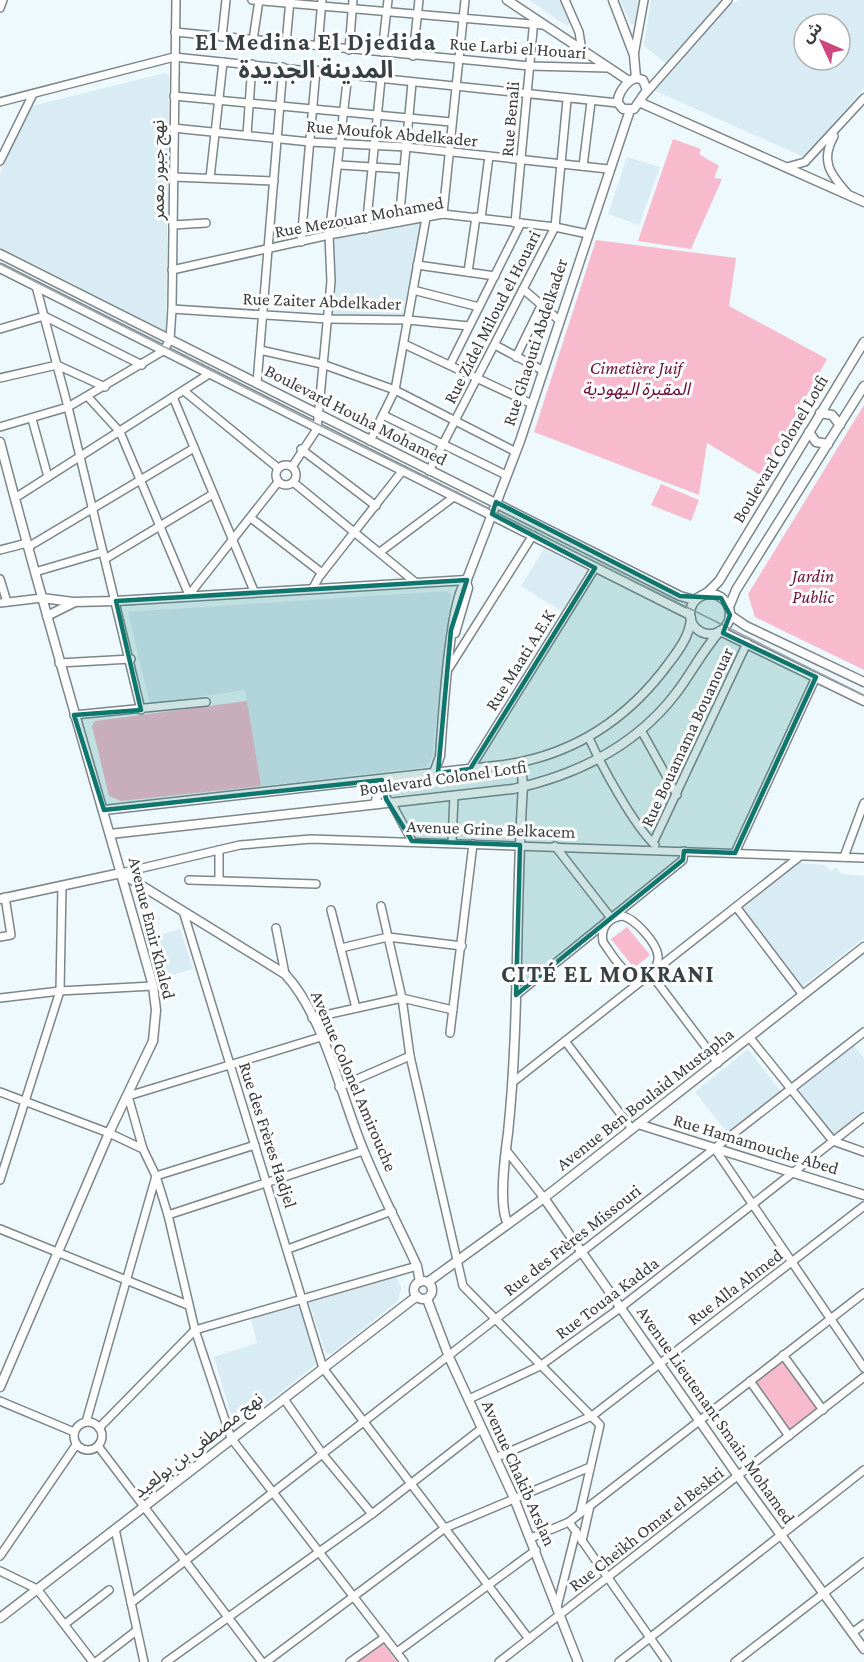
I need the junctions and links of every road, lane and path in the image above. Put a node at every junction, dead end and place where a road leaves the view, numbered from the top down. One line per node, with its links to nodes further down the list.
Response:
1 (3, 0): 17 (street)
2 (176, 0): 22 (street, نهج جبور معمر)
3 (226, 0): 23 (street)
4 (252, 0): 5 (street)
5 (259, 0): 14 (street); 24 (street)
6 (388, 0): 18 (street)
7 (419, 0): 19 (street)
8 (465, 0): 20 (street)
9 (507, 0): 21 (main road)
10 (565, 0): 28 (street)
11 (613, 0): 30 (main road)
12 (644, 0): 30 (street)
13 (728, 0): 45 (street)
14 (290, 2): 15 (street); 25 (street)
15 (321, 3): 16 (street); 26 (street)
16 (353, 4): 18 (street); 27 (street)
17 (0, 8)
18 (386, 11): 19 (street); 29 (street)
19 (418, 14): 20 (street); 31 (street)
20 (464, 17): 21 (street); 33 (street)
21 (537, 22): 28 (main road); 36 (street, Rue Benali)
22 (175, 32): 23 (street, Rue Larbi el Houari); 32 (street, نهج جبور معمر)
23 (222, 37): 24 (street, Rue Larbi el Houari)
24 (253, 40): 25 (street, Rue Larbi el Houari)
25 (286, 44): 26 (street, Rue Larbi el Houari)
26 (318, 46): 27 (street, Rue Larbi el Houari)
27 (349, 50): 29 (street, Rue Larbi el Houari)
28 (582, 51): 38 (main road)
29 (382, 52): 31 (street, Rue Larbi el Houari)
30 (634, 55): 42 (main road)
31 (413, 56): 33 (street, Rue Larbi el Houari)
32 (174, 57): 34 (street); 46 (street); 48 (street, نهج جبور معمر)
33 (458, 60): 36 (street, Rue Larbi el Houari); 44 (street)
34 (223, 62): 35 (street); 50 (street)
35 (252, 64): 37 (street); 56 (street)
36 (530, 66): 38 (street, Rue Larbi el Houari); 47 (street, Rue Benali)
37 (284, 67): 39 (street); 57 (street)
38 (609, 68): 42 (main road)
39 (316, 70): 40 (street); 59 (street)
40 (348, 74): 41 (street); 60 (street)
41 (381, 79): 43 (street); 61 (street)
42 (632, 79): 45 (main road); 55 (main road)
43 (412, 82): 44 (street); 62 (street)
44 (457, 87): 47 (street); 63 (street)
45 (646, 93): 54 (main road)
46 (33, 94): 52 (street); 76 (street)
47 (527, 95): 51 (street); 75 (street, Rue Benali)
48 (174, 96): 50 (street); 64 (street, نهج جبور معمر)
49 (864, 98): 65 (street)
50 (218, 100): 56 (street); 66 (street)
51 (567, 100): 53 (street); 77 (street, Rue Zidel Miloud el Houari)
52 (0, 102)
53 (591, 102): 55 (street); 79 (street)
54 (639, 102): 58 (main road); 81 (main road)
55 (618, 103): 58 (main road)
56 (249, 104): 57 (street); 67 (street)
57 (280, 108): 59 (street); 68 (street)
58 (630, 110): 83 (main road, Rue Ghaouti Abdelkader)
59 (312, 111): 60 (street); 69 (street)
60 (344, 113): 61 (street); 70 (street)
61 (377, 117): 62 (street); 71 (street)
62 (408, 119): 63 (street); 72 (street)
63 (451, 122): 73 (street)
64 (173, 128): 66 (street, Rue Moufok Abdelkader); 84 (street, نهج جبور معمر)
65 (838, 128): 81 (street); 87 (street)
66 (214, 131): 67 (street, Rue Moufok Abdelkader); 85 (street)
67 (247, 135): 68 (street, Rue Moufok Abdelkader)
68 (278, 138): 69 (street, Rue Moufok Abdelkader); 86 (street)
69 (310, 142): 70 (street, Rue Moufok Abdelkader); 100 (street)
70 (341, 144): 71 (street, Rue Moufok Abdelkader); 78 (street)
71 (374, 147): 72 (street, Rue Moufok Abdelkader); 80 (street)
72 (406, 147): 73 (street, Rue Moufok Abdelkader); 82 (street)
73 (448, 152): 74 (street, Rue Moufok Abdelkader); 89 (street)
74 (489, 156): 75 (street, Rue Moufok Abdelkader); 91 (street)
75 (521, 159): 77 (street, Rue Moufok Abdelkader); 94 (street, Rue Benali)
76 (0, 161)
77 (560, 164): 79 (street, Rue Moufok Abdelkader); 96 (street, Rue Zidel Miloud el Houari)
78 (340, 165): 80 (street); 99 (street)
79 (584, 166): 83 (street, Rue Moufok Abdelkader)
80 (372, 167): 82 (street); 97 (street)
81 (787, 167): 87 (main road)
82 (404, 169): 92 (street)
83 (608, 169): 98 (main road, Rue Ghaouti Abdelkader)
84 (173, 177): 85 (street); 95 (street, نهج جبور معمر)
85 (210, 178): 86 (street)
86 (274, 181): 101 (street)
87 (848, 194): 88 (main road)
88 (864, 202)
89 (443, 214): 90 (street, Rue Mezouar Mohamed); 91 (street, Rue Mezouar Mohamed)
90 (426, 218): 92 (street, Rue Mezouar Mohamed); 103 (street)
91 (479, 218): 94 (street, Rue Mezouar Mohamed); 106 (street)
92 (399, 222): 97 (street, Rue Mezouar Mohamed)
93 (206, 223): 95 (street)
94 (518, 223): 96 (street, Rue Mezouar Mohamed); 107 (street)
95 (173, 225): 105 (street, نهج جبور معمر)
96 (555, 227): 98 (street, Rue Mezouar Mohamed); 109 (street, Rue Zidel Miloud el Houari)
97 (366, 229): 99 (street, Rue Mezouar Mohamed)
98 (588, 234): 118 (main road, Rue Ghaouti Abdelkader)
99 (330, 235): 100 (street, Rue Mezouar Mohamed); 116 (street)
100 (301, 242): 101 (street, Rue Mezouar Mohamed)
101 (268, 249): 105 (street, Rue Mezouar Mohamed); 114 (street)
102 (0, 255): 121 (main road, Boulevard Houha Mohamed)
103 (417, 265): 106 (street); 110 (street)
104 (0, 268): 108 (main road, Boulevard Houha Mohamed)
105 (172, 270): 113 (street, نهج جبور معمر)
106 (468, 272): 107 (street)
107 (495, 276): 112 (street)
108 (36, 286): 115 (street); 126 (main road, Boulevard Houha Mohamed)
109 (523, 289): 111 (street); 124 (street, Rue Zidel Miloud el Houari)
110 (413, 290): 112 (street); 117 (street)
111 (542, 306): 118 (street); 127 (street)
112 (479, 307): 119 (street)
113 (172, 309): 114 (street, Rue Zaiter Abdelkader); 121 (street, نهج جبور معمر)
114 (262, 314): 116 (street, Rue Zaiter Abdelkader); 125 (street)
115 (44, 316): 120 (street); 129 (street); 131 (street)
116 (328, 319): 117 (street, Rue Zaiter Abdelkader); 128 (street)
117 (408, 320): 119 (street, Rue Zaiter Abdelkader); 123 (street)
118 (560, 321): 132 (main road, Rue Ghaouti Abdelkader)
119 (469, 326): 130 (street)
120 (0, 329)
121 (170, 340): 126 (street); 136 (main road, Boulevard Houha Mohamed)
122 (864, 342): 145 (main road, Boulevard Colonel Lotfi)
123 (404, 344): 130 (street); 139 (street)
124 (495, 345): 127 (street); 135 (street, Rue Zidel Miloud el Houari)
125 (260, 350): 128 (street); 136 (street)
126 (163, 351): 129 (street); 133 (main road, Boulevard Houha Mohamed)
127 (516, 357): 132 (street)
128 (322, 364): 139 (street); 146 (street)
129 (142, 365): 138 (street)
130 (450, 365): 135 (street)
131 (57, 366): 134 (street); 138 (street); 144 (street)
132 (542, 370): 143 (main road, Rue Ghaouti Abdelkader)
133 (209, 374): 140 (street); 152 (main road, Boulevard Houha Mohamed)
134 (0, 378)
135 (478, 378): 143 (street); 149 (street, Rue Zidel Miloud el Houari)
136 (257, 383): 146 (main road, Boulevard Houha Mohamed)
137 (864, 386): 150 (main road, Boulevard Colonel Lotfi)
138 (105, 387): 141 (street)
139 (395, 390): 147 (street); 149 (street)
140 (184, 391): 142 (street); 164 (street)
141 (88, 397): 144 (street); 153 (street)
142 (173, 397): 153 (street); 159 (street)
143 (532, 404): 161 (main road, Rue Ghaouti Abdelkader)
144 (68, 407): 148 (street); 162 (street)
145 (820, 413): 150 (main road); 154 (main road, Boulevard Colonel Lotfi)
146 (317, 415): 152 (street); 155 (main road, Boulevard Houha Mohamed)
147 (383, 415): 155 (street); 158 (street)
148 (32, 419): 151 (street); 168 (street)
149 (455, 422): 158 (street, Rue Zidel Miloud el Houari); 161 (street)
150 (840, 425): 157 (main road, Boulevard Colonel Lotfi)
151 (0, 427)
152 (317, 429): 160 (street); 165 (main road, Boulevard Houha Mohamed)
153 (120, 432): 162 (street); 169 (street)
154 (809, 432): 157 (main road); 198 (main road, Boulevard Colonel Lotfi)
155 (370, 441): 166 (main road, Boulevard Houha Mohamed)
156 (0, 442): 174 (main road, Avenue Emir Khaled)
157 (828, 444): 202 (main road, Boulevard Colonel Lotfi)
158 (444, 445): 166 (street, Rue Zidel Miloud el Houari); 167 (street)
159 (194, 448): 169 (street); 172 (street)
160 (301, 450): 163 (street); 176 (street)
161 (516, 452): 167 (main road, Rue Ghaouti Abdelkader)
162 (80, 457): 168 (street); 177 (street)
163 (292, 467): 164 (street); 171 (street)
164 (278, 468): 170 (street)
165 (403, 470): 173 (main road, Boulevard Houha Mohamed); 176 (street)
166 (429, 471): 175 (main road, Boulevard Houha Mohamed)
167 (506, 475): 175 (main road, Rue Ghaouti Abdelkader)
168 (48, 477): 174 (street)
169 (141, 478): 177 (street); 180 (street)
170 (279, 482): 171 (street); 179 (street)
171 (293, 482): 181 (street)
172 (213, 494): 180 (street); 183 (street)
173 (455, 496): 178 (main road, Boulevard Houha Mohamed); 186 (street)
174 (15, 498): 184 (main road, Avenue Emir Khaled)
175 (496, 502): 178 (main road, Rue Ghaouti Abdelkader); 198 (main road, Boulevard Houha Mohamed)
176 (376, 506): 181 (street)
177 (93, 509): 184 (street); 187 (street)
178 (492, 514): 182 (main road, Boulevard Houha Mohamed); 192 (main road, Rue Ghaouti Abdelkader)
179 (251, 518): 183 (street); 190 (street)
180 (160, 526): 187 (street); 196 (street)
181 (355, 532): 186 (street); 190 (street)
182 (533, 535): 188 (main road, Boulevard Houha Mohamed); 209 (street)
183 (232, 542): 195 (street); 196 (street)
184 (27, 545): 185 (street); 189 (main road, Avenue Emir Khaled)
185 (0, 550)
186 (380, 552): 193 (street)
187 (104, 556): 189 (street); 199 (street)
188 (596, 568): 204 (main road, Boulevard Houha Mohamed); 221 (street, Rue Maati A.E.K)
189 (35, 572): 197 (main road, Avenue Emir Khaled)
190 (321, 573): 194 (street)
191 (0, 579): 201 (street)
192 (467, 581): 193 (main road); 209 (main road, Rue Ghaouti Abdelkader)
193 (415, 582): 194 (main road)
194 (313, 588): 195 (main road)
195 (254, 591): 196 (main road)
196 (189, 595): 199 (main road)
197 (42, 598): 200 (main road); 201 (street); 203 (main road, Avenue Emir Khaled)
198 (699, 598): 202 (main road); 204 (main road)
199 (116, 601): 200 (main road); 207 (street)
200 (74, 602): 203 (main road)
201 (4, 603)
202 (729, 611): 205 (main road); 211 (main road)
203 (47, 616): 208 (main road, Avenue Emir Khaled)
204 (690, 617): 205 (main road); 217 (main road, Boulevard Colonel Lotfi)
205 (720, 631): 206 (main road); 216 (main road, Boulevard Colonel Lotfi)
206 (747, 643): 210 (main road); 228 (street, Rue Bouamama Bouanouar)
207 (131, 659): 208 (street); 214 (street)
208 (59, 663): 215 (main road, Avenue Emir Khaled)
209 (449, 668): 218 (main road, Rue Ghaouti Abdelkader)
210 (816, 677): 212 (main road); 247 (street)
211 (864, 682)
212 (864, 701)
213 (206, 702): 214 (street)
214 (141, 710): 215 (street)
215 (74, 715): 234 (main road, Avenue Emir Khaled)
216 (640, 730): 219 (main road, Boulevard Colonel Lotfi); 228 (street)
217 (589, 738): 219 (street); 220 (main road, Boulevard Colonel Lotfi)
218 (440, 756): 222 (main road, Rue Ghaouti Abdelkader); 223 (main road, Rue Ghaouti Abdelkader)
219 (598, 759): 226 (main road, Boulevard Colonel Lotfi); 236 (street)
220 (521, 763): 221 (main road, Boulevard Colonel Lotfi); 226 (main road)
221 (470, 769): 222 (main road, Boulevard Colonel Lotfi)
222 (444, 772): 223 (main road, Boulevard Colonel Lotfi)
223 (434, 773): 224 (main road, Boulevard Colonel Lotfi)
224 (388, 779): 225 (main road, Boulevard Colonel Lotfi); 231 (main road)
225 (373, 781): 233 (main road); 234 (main road, Boulevard Colonel Lotfi)
226 (523, 786): 227 (main road, Boulevard Colonel Lotfi); 230 (main road)
227 (513, 789): 229 (main road, Boulevard Colonel Lotfi); 230 (main road)
228 (676, 795): 239 (street, Rue Bouamama Bouanouar)
229 (453, 796): 231 (main road, Boulevard Colonel Lotfi); 238 (street)
230 (522, 800): 241 (main road)
231 (389, 802): 233 (main road, Boulevard Colonel Lotfi); 237 (street)
232 (864, 803): 249 (street)
233 (375, 804): 235 (main road, Boulevard Colonel Lotfi)
234 (104, 810): 235 (main road, Avenue Emir Khaled)
235 (110, 834): 251 (main road, Avenue Emir Khaled)
236 (646, 835): 239 (street); 243 (street)
237 (412, 841): 238 (street, Avenue Grine Belkacem); 244 (street, Avenue Grine Belkacem)
238 (452, 843): 240 (street, Avenue Grine Belkacem)
239 (653, 843): 245 (street)
240 (473, 844): 241 (street, Avenue Grine Belkacem); 265 (street)
241 (520, 845): 242 (street, Avenue Grine Belkacem); 272 (main road)
242 (555, 846): 243 (street, Avenue Grine Belkacem); 261 (street)
243 (637, 849): 245 (street, Avenue Grine Belkacem)
244 (219, 850): 251 (street, Avenue Grine Belkacem); 253 (street)
245 (665, 850): 246 (street, Avenue Grine Belkacem)
246 (684, 851): 247 (street, Avenue Grine Belkacem); 261 (street)
247 (735, 853): 248 (street, Avenue Grine Belkacem)
248 (799, 857): 249 (street, Avenue Grine Belkacem); 258 (street)
249 (844, 857): 250 (street, Avenue Grine Belkacem)
250 (864, 858)
251 (121, 873): 255 (main road); 260 (main road, Avenue Colonel Amirouche); 270 (main road, Avenue Emir Khaled)
252 (189, 880): 253 (street)
253 (219, 880): 254 (street)
254 (316, 884)
255 (62, 886): 256 (main road); 271 (street)
256 (3, 898): 263 (street)
257 (381, 906): 264 (street)
258 (737, 908): 269 (street); 273 (street)
259 (331, 910): 267 (street)
260 (183, 911): 268 (main road, Avenue Colonel Amirouche); 286 (street, Rue des Frères Hadjel)
261 (611, 918): 269 (street); 269 (street); 272 (street)
262 (276, 928): 268 (street)
263 (0, 937)
264 (388, 937): 265 (street); 267 (street); 275 (street)
265 (462, 946): 277 (street)
266 (864, 947): 273 (main road, Avenue Ben Boulaid Mustapha)
267 (341, 948): 276 (street)
268 (285, 974): 278 (main road, Avenue Colonel Amirouche)
269 (651, 974): 283 (street); 285 (street)
270 (153, 986): 271 (street); 291 (main road, Avenue Emir Khaled)
271 (60, 990): 274 (street); 292 (street)
272 (516, 995): 287 (main road)
273 (803, 995): 282 (main road, Avenue Ben Boulaid Mustapha)
274 (0, 998)
275 (402, 998): 276 (street); 277 (street); 284 (street)
276 (356, 1008): 278 (street)
277 (453, 1010): 280 (street)
278 (312, 1018): 281 (main road, Avenue Colonel Amirouche)
279 (864, 1032): 289 (street, Rue des Frères Missouri)
280 (450, 1033)
281 (321, 1037): 286 (street); 288 (main road, Avenue Colonel Amirouche)
282 (750, 1038): 285 (main road, Avenue Ben Boulaid Mustapha); 289 (street)
283 (565, 1041): 287 (street); 294 (street)
284 (410, 1056): 288 (street); 319 (street)
285 (718, 1063): 294 (main road, Avenue Ben Boulaid Mustapha)
286 (229, 1065): 291 (street); 297 (street, Rue des Frères Hadjel)
287 (513, 1082): 300 (main road)
288 (339, 1087): 301 (main road, Avenue Colonel Amirouche)
289 (791, 1090): 296 (street); 299 (street, Rue des Frères Missouri)
290 (0, 1092): 292 (street)
291 (128, 1095): 295 (main road, Avenue Emir Khaled); 298 (street)
292 (25, 1102): 295 (street); 303 (street)
293 (864, 1117): 296 (street, Rue Touaa Kadda)
294 (635, 1127): 299 (main road, Rue Hamamouche Abed); 309 (main road, Avenue Ben Boulaid Mustapha)
295 (109, 1133): 298 (street); 317 (main road, Avenue Emir Khaled)
296 (833, 1142): 302 (street); 304 (street, Rue Touaa Kadda)
297 (255, 1145): 305 (street); 307 (street, Rue des Frères Hadjel)
298 (143, 1149): 305 (street)
299 (715, 1149): 304 (main road, Rue Hamamouche Abed); 310 (street); 318 (street, Rue des Frères Missouri)
300 (506, 1150): 309 (street); 314 (main road)
301 (363, 1151): 307 (street); 312 (main road, Avenue Colonel Amirouche)
302 (864, 1152)
303 (2, 1166): 306 (street)
304 (794, 1172): 308 (main road, Rue Hamamouche Abed); 310 (street, Rue Touaa Kadda)
305 (156, 1176): 313 (street); 322 (street)
306 (0, 1180)
307 (268, 1184): 313 (street); 316 (street, Rue des Frères Hadjel)
308 (864, 1195)
309 (544, 1198): 314 (main road, Avenue Ben Boulaid Mustapha); 318 (main road, Avenue Lieutenant Smain Mohamed)
310 (753, 1205): 320 (street); 329 (street, Rue Touaa Kadda)
311 (864, 1206): 320 (street, Rue Alla Ahmed)
312 (392, 1211): 316 (street); 321 (main road, Avenue Colonel Amirouche)
313 (168, 1215): 328 (street)
314 (508, 1224): 319 (main road, Avenue Ben Boulaid Mustapha)
315 (0, 1229): 317 (street)
316 (288, 1249): 326 (street, Rue des Frères Hadjel)
317 (60, 1252): 322 (street); 341 (main road, Avenue Emir Khaled)
318 (582, 1252): 329 (main road, Avenue Lieutenant Smain Mohamed); 331 (street, Rue des Frères Missouri)
319 (457, 1262): 323 (main road, Avenue Ben Boulaid Mustapha); 331 (street)
320 (793, 1263): 330 (street); 335 (street, Rue Alla Ahmed)
321 (417, 1266): 323 (main road, Avenue Colonel Amirouche); 326 (street)
322 (125, 1279): 328 (street); 348 (street)
323 (427, 1284): 325 (main road); 327 (main road)
324 (864, 1293): 330 (street)
325 (417, 1296): 327 (main road); 337 (main road, نهج مصطفى بن بولعيد)
326 (302, 1298): 332 (street); 337 (street, Rue des Frères Hadjel)
327 (428, 1299): 334 (main road, Avenue Chakib Arslan)
328 (189, 1305): 332 (street)
329 (620, 1308): 335 (main road, Avenue Lieutenant Smain Mohamed); 336 (street, Rue Touaa Kadda)
330 (832, 1318): 333 (street); 338 (street)
331 (494, 1319): 334 (street, Rue des Frères Missouri); 336 (street)
332 (195, 1330): 350 (street); 354 (street)
333 (783, 1355): 340 (street); 345 (street)
334 (449, 1357): 342 (main road, Avenue Chakib Arslan); 349 (street, Rue des Frères Missouri)
335 (660, 1364): 346 (street, Rue Alla Ahmed); 347 (main road, Avenue Lieutenant Smain Mohamed)
336 (540, 1366): 342 (street, Rue Touaa Kadda); 346 (street)
337 (323, 1368): 343 (main road, نهج مصطفى بن بولعيد); 349 (street)
338 (864, 1368)
339 (864, 1377): 345 (street, Rue Cheikh Omar el Beskri)
340 (750, 1381): 347 (street); 353 (street)
341 (0, 1388)
342 (469, 1399): 351 (main road, Avenue Chakib Arslan)
343 (284, 1400): 354 (main road, نهج مصطفى بن بولعيد); 357 (street)
344 (0, 1401): 352 (street)
345 (823, 1410): 353 (street, Rue Cheikh Omar el Beskri)
346 (592, 1416): 358 (street, Rue Alla Ahmed); 359 (street)
347 (699, 1419): 361 (main road, Avenue Lieutenant Smain Mohamed); 365 (street)
348 (86, 1422): 350 (street); 352 (street)
349 (365, 1422): 357 (street, Rue des Frères Missouri); 362 (street)
350 (99, 1428): 355 (street)
351 (481, 1429): 358 (main road, Avenue Chakib Arslan); 362 (street)
352 (74, 1431): 356 (street)
353 (789, 1436): 361 (street, Rue Cheikh Omar el Beskri)
354 (231, 1438): 363 (street); 366 (main road, نهج مصطفى بن بولعيد)
355 (99, 1444): 356 (street); 366 (street)
356 (76, 1445): 378 (street)
357 (324, 1456): 363 (street, Rue des Frères Missouri); 368 (street)
358 (497, 1457): 364 (main road, Avenue Chakib Arslan)
359 (590, 1467): 364 (street); 367 (street)
360 (864, 1470): 373 (street)
361 (738, 1476): 373 (main road, Avenue Lieutenant Smain Mohamed); 382 (street, Rue Cheikh Omar el Beskri)
362 (411, 1483): 368 (street); 370 (street)
363 (273, 1492): 377 (street); 379 (street, Rue des Frères Missouri)
364 (514, 1498): 370 (street); 374 (main road, Avenue Chakib Arslan)
365 (590, 1506): 367 (street); 375 (street)
366 (145, 1508): 371 (main road, نهج مصطفى بن بولعيد); 379 (street)
367 (580, 1513): 369 (street)
368 (372, 1514): 377 (street)
369 (569, 1522): 372 (street); 374 (street)
370 (445, 1528): 383 (street); 387 (street)
371 (115, 1529): 384 (main road, نهج مصطفى بن بولعيد); 388 (street)
372 (576, 1531): 375 (street); 389 (street)
373 (781, 1536): 386 (main road, Avenue Lieutenant Smain Mohamed); 397 (street)
374 (531, 1538): 376 (main road, Avenue Chakib Arslan)
375 (582, 1542): 382 (street)
376 (536, 1550): 383 (street); 389 (main road, Avenue Chakib Arslan)
377 (320, 1551): 387 (street); 391 (street)
378 (0, 1557)
379 (186, 1560): 388 (street, Rue des Frères Missouri); 391 (street)
380 (864, 1562): 386 (street)
381 (0, 1571): 384 (street)
382 (608, 1577): 389 (street, Rue Cheikh Omar el Beskri); 397 (street)
383 (489, 1585): 398 (street); 400 (street)
384 (37, 1589): 390 (main road, نهج مصطفى بن بولعيد); 392 (street)
385 (109, 1590): 392 (street)
386 (825, 1593): 395 (main road, Avenue Lieutenant Smain Mohamed); 411 (street)
387 (353, 1595): 396 (street); 404 (street)
388 (131, 1603): 394 (street)
389 (559, 1612): 398 (street, Rue Cheikh Omar el Beskri); 408 (main road, Avenue Chakib Arslan)
390 (0, 1618)
391 (226, 1618): 403 (street); 404 (street)
392 (65, 1624): 401 (street)
393 (864, 1624): 395 (street)
394 (136, 1631): 401 (street); 402 (street)
395 (852, 1633): 399 (main road, Avenue Lieutenant Smain Mohamed)
396 (385, 1637): 400 (street); 405 (street)
397 (650, 1638): 409 (street); 410 (street)
398 (529, 1639): 407 (street, Rue Cheikh Omar el Beskri)
399 (864, 1649)
400 (397, 1652): 406 (street)
401 (94, 1662)
402 (144, 1662)
403 (166, 1662)
404 (264, 1662)
405 (350, 1662)
406 (404, 1662)
407 (499, 1662)
408 (578, 1662)
409 (619, 1662)
410 (667, 1662)
411 (735, 1662)

